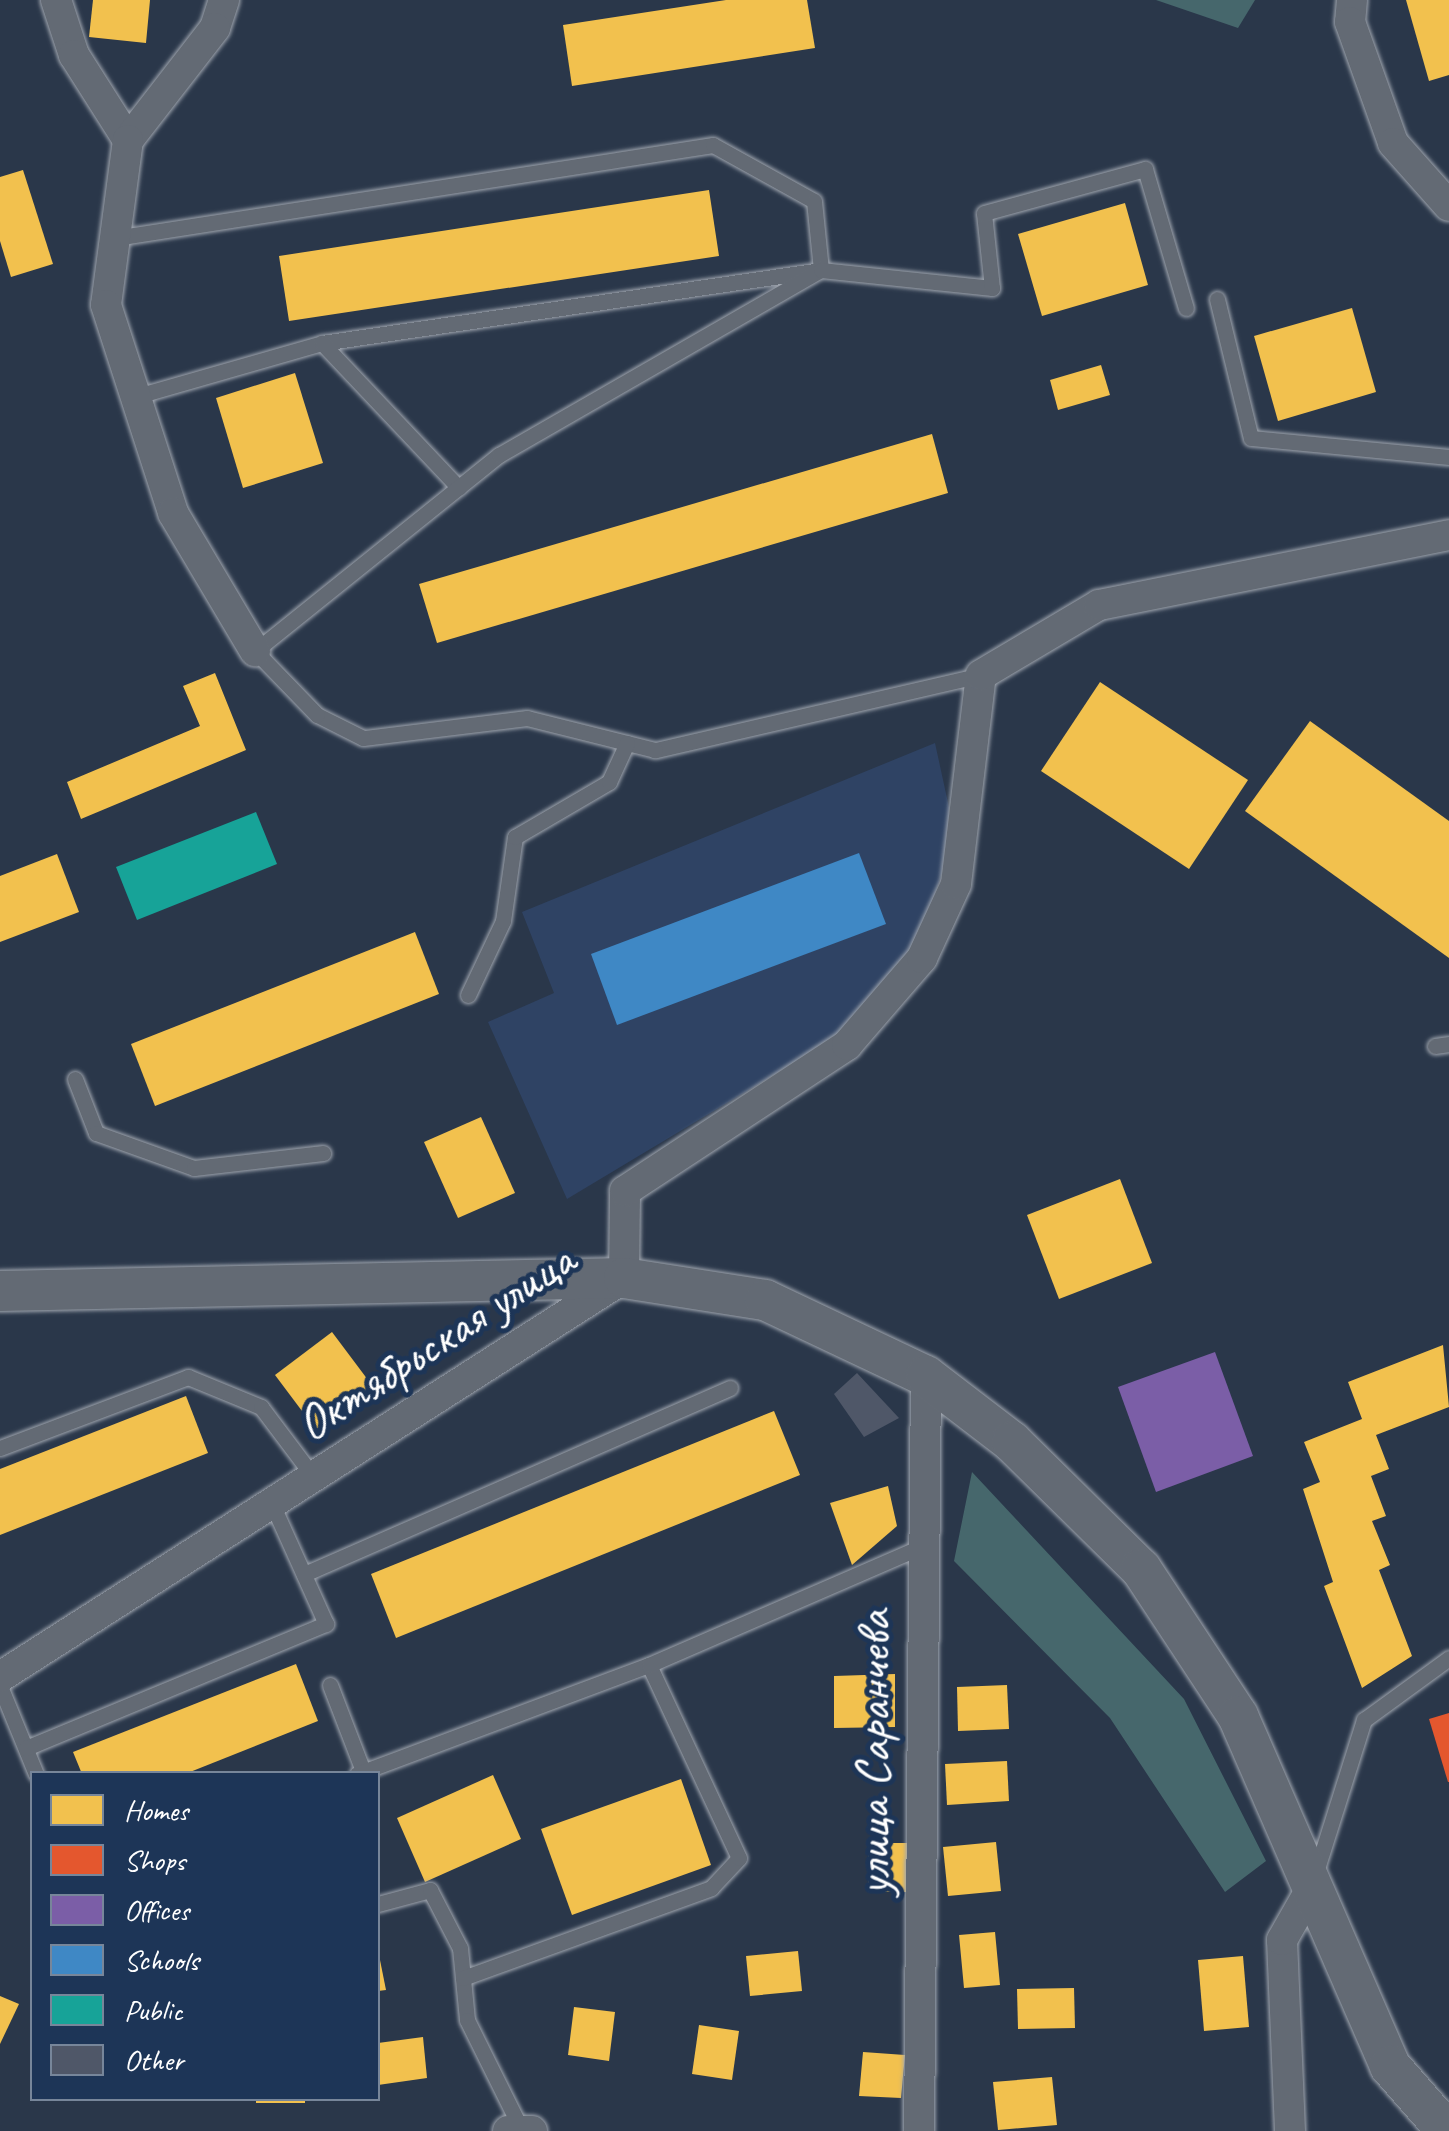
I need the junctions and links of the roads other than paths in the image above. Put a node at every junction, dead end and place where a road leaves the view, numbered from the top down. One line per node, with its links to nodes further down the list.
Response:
1 (56, 0): 4 (street)
2 (224, 0): 4 (street)
3 (1352, 0): 5 (street)
4 (128, 140): 6 (street)
5 (1449, 206)
6 (115, 238): 7 (lane); 11 (street)
7 (822, 270): 9 (lane); 10 (lane); 13 (lane)
8 (1217, 299): 12 (lane)
9 (1186, 308)
10 (322, 344): 11 (lane); 13 (lane)
11 (134, 397): 15 (street)
12 (1449, 457)
13 (459, 488): 15 (lane)
14 (1449, 535): 16 (street)
15 (256, 652): 17 (lane)
16 (981, 675): 17 (lane); 21 (street, Октябрьская улица)
17 (627, 742): 18 (lane)
18 (468, 995)
19 (75, 1079): 20 (lane)
20 (323, 1152)
21 (624, 1278): 22 (main road); 23 (main road); 26 (street, Октябрьская улица)
22 (0, 1290)
23 (926, 1376): 28 (street, улица Саранчева); 39 (main road)
24 (730, 1388): 29 (lane)
25 (0, 1448): 26 (lane)
26 (313, 1476): 27 (street, Октябрьская улица)
27 (272, 1504): 29 (lane); 32 (street, Октябрьская улица)
28 (922, 1546): 31 (lane); 43 (street, улица Саранчева)
29 (304, 1574): 35 (lane)
30 (1449, 1658): 39 (lane)
31 (649, 1665): 38 (lane); 41 (lane)
32 (0, 1677)
33 (330, 1685): 37 (lane)
34 (0, 1686): 35 (lane)
35 (26, 1748): 36 (lane)
36 (35, 1771)
37 (360, 1771)
38 (363, 1771)
39 (1311, 1888): 44 (street); 45 (main road)
40 (380, 1903): 41 (lane)
41 (464, 1978): 42 (lane)
42 (520, 2130)
43 (919, 2131)
44 (1290, 2131)
45 (1447, 2131)

